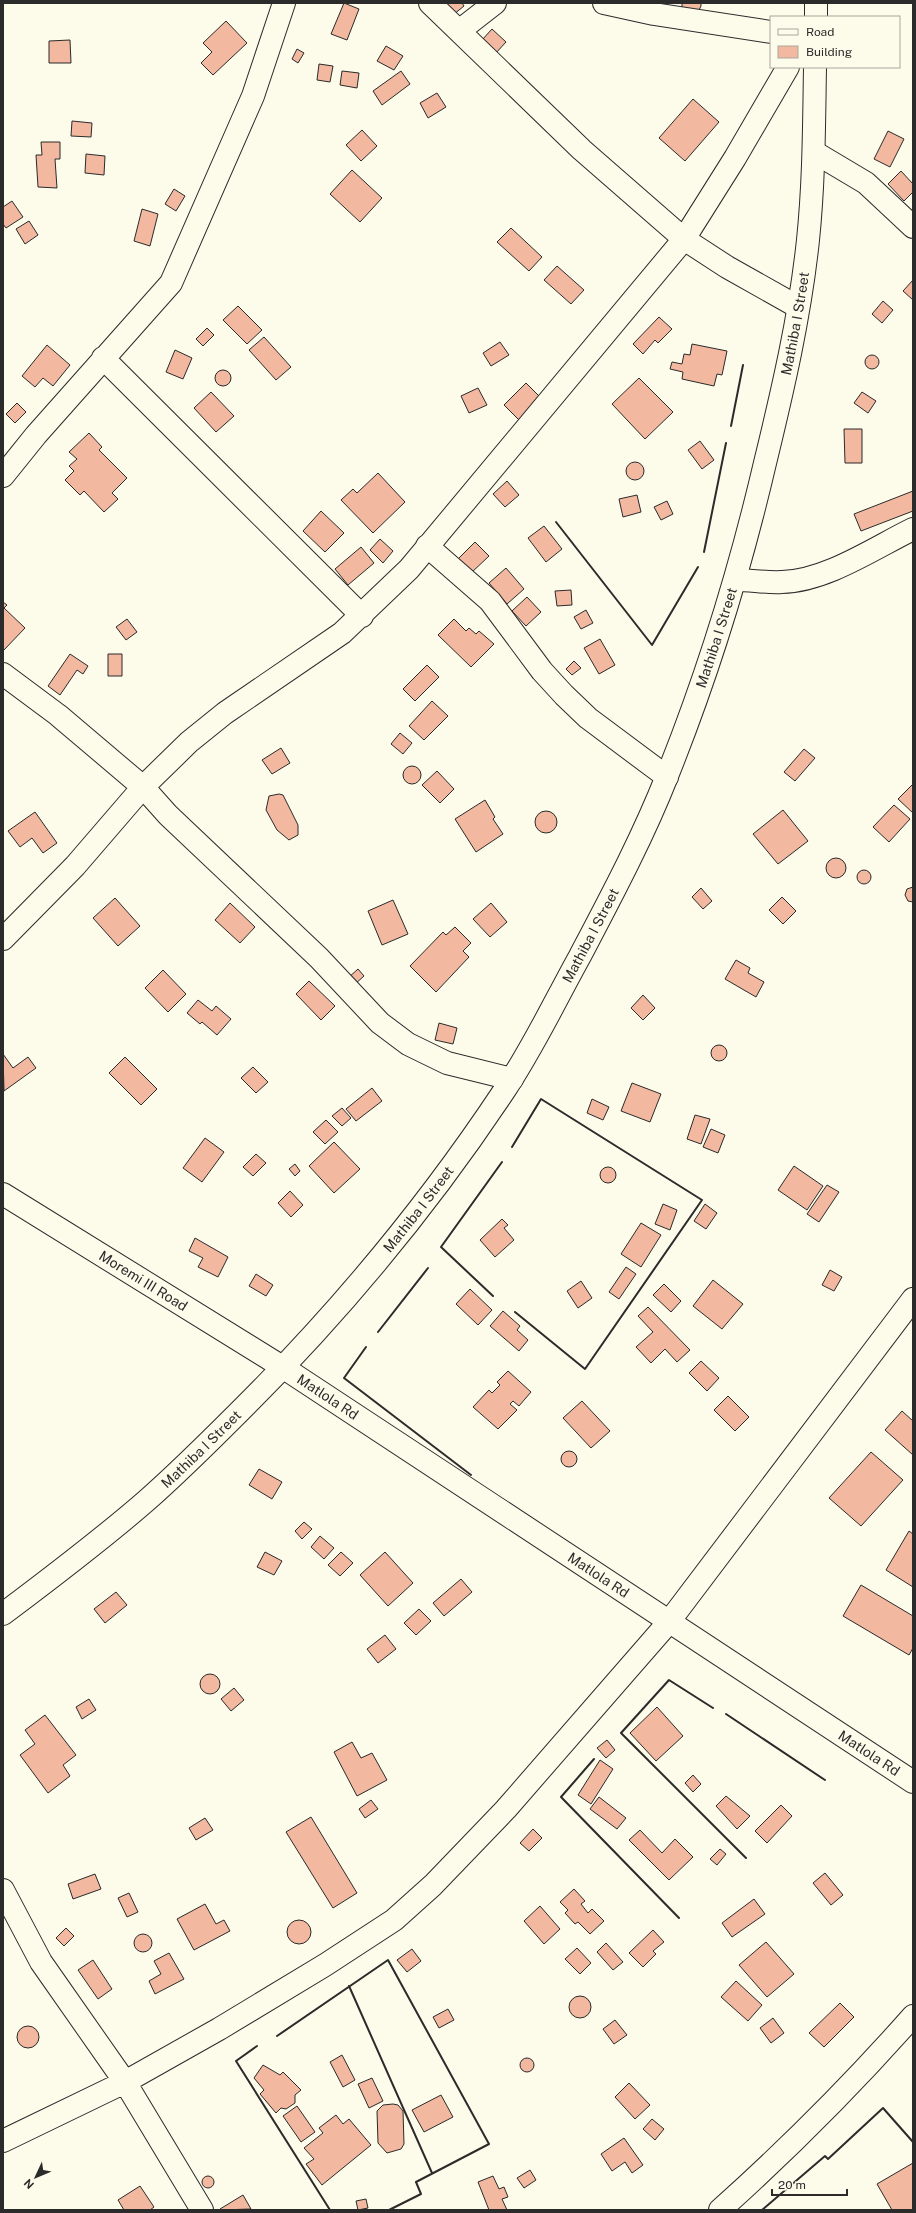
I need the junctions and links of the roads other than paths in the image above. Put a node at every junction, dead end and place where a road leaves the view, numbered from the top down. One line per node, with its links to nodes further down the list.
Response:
1 (284, 3): 13 (street)
2 (430, 3): 5 (street)
3 (495, 3): 5 (street)
4 (604, 3): 6 (street)
5 (458, 31): 11 (street)
6 (770, 32)
7 (787, 68): 11 (street)
8 (815, 68): 9 (street, Mathiba I Street)
9 (814, 152): 10 (street); 12 (street, Mathiba I Street)
10 (913, 227)
11 (684, 239): 12 (street); 16 (street)
12 (798, 307): 17 (street, Mathiba I Street)
13 (103, 358): 14 (street); 18 (street)
14 (3, 476)
15 (913, 530): 17 (street)
16 (427, 546): 18 (street); 20 (street)
17 (736, 580): 20 (street, Mathiba I Street)
18 (362, 616): 21 (street)
19 (3, 674): 21 (street)
20 (667, 777): 23 (street, Mathiba I Street)
21 (143, 787): 22 (street); 23 (street)
22 (3, 939)
23 (512, 1079): 26 (street, Mathiba I Street)
24 (3, 1194): 26 (street, Moremi III Road)
25 (913, 1298): 28 (street)
26 (284, 1368): 27 (street, Mathiba I Street); 28 (street, Matlola Rd)
27 (3, 1614)
28 (668, 1623): 29 (street, Matlola Rd); 32 (street)
29 (913, 1782)
30 (3, 1890): 32 (street)
31 (913, 2016): 35 (street)
32 (125, 2082): 33 (street); 34 (street)
33 (3, 2141)
34 (202, 2210)
35 (720, 2210)

